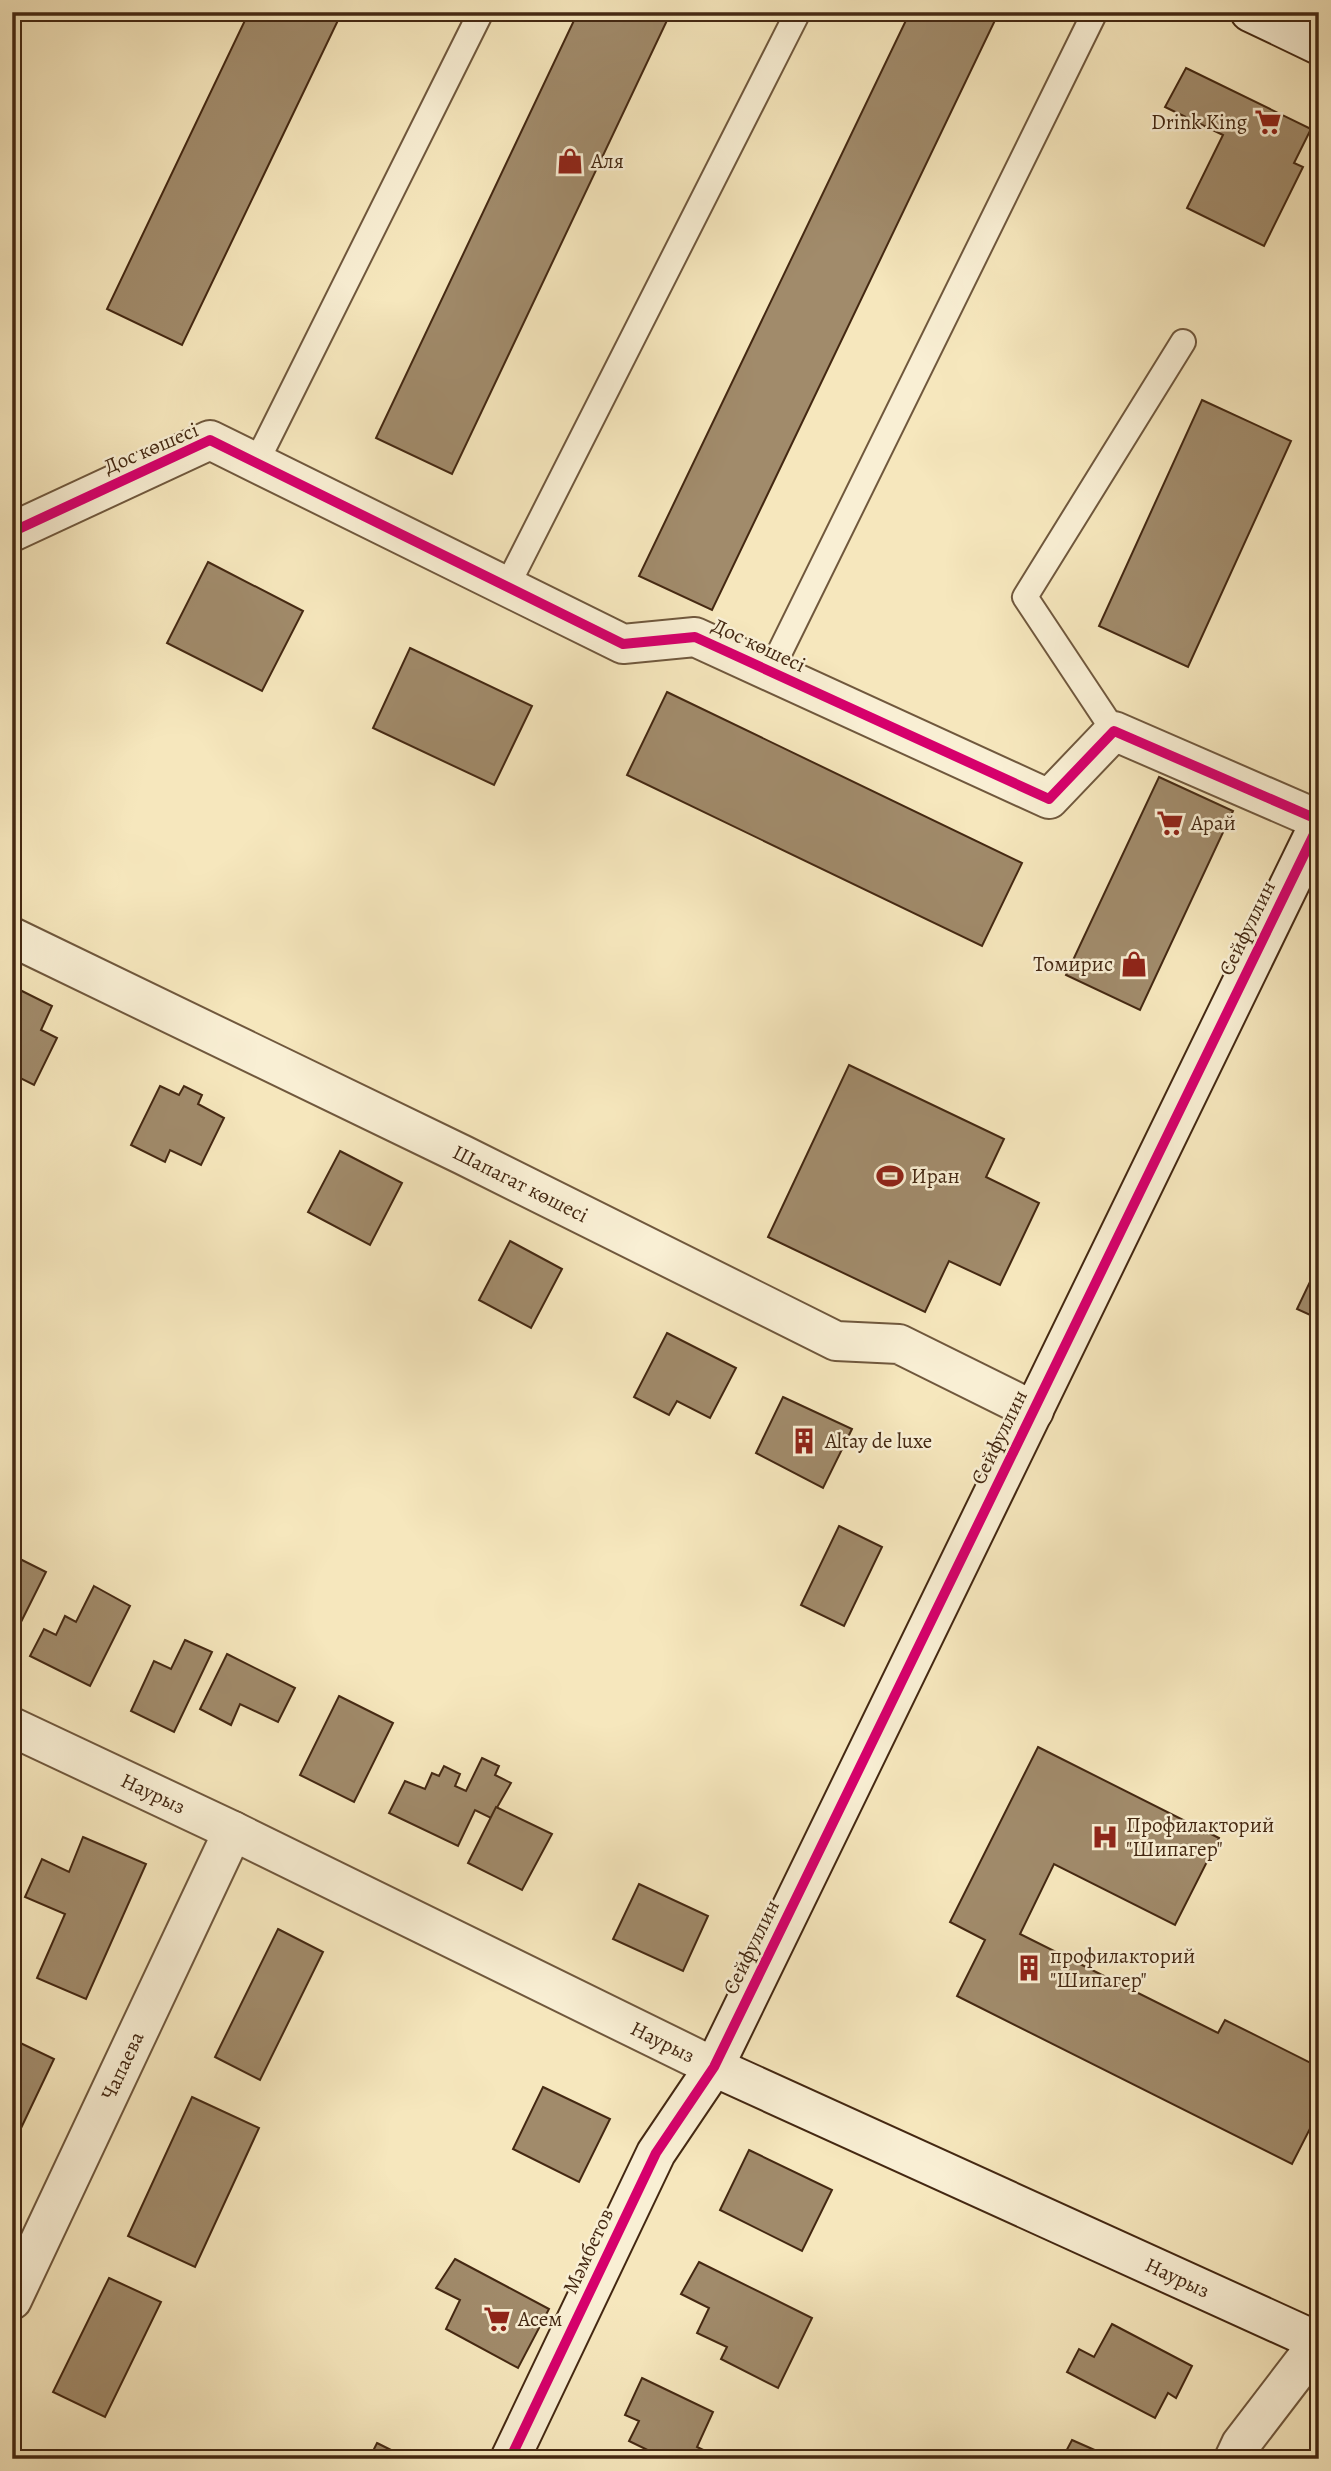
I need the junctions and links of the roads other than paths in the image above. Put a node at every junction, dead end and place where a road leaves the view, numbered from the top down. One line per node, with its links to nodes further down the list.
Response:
1 (481, 12): 7 (lane)
2 (798, 12): 9 (lane)
3 (1096, 12): 10 (lane)
4 (1250, 12): 5 (street)
5 (1319, 45)
6 (1183, 342): 11 (lane)
7 (257, 463): 8 (street, Дос көшесі); 9 (street, Дос көшесі)
8 (12, 533)
9 (507, 586): 10 (street, Дос көшесі)
10 (770, 672): 11 (street, Дос көшесі)
11 (1114, 731): 12 (street)
12 (1319, 822): 14 (street, Сейфуллин)
13 (12, 937): 14 (street, Шапагат көшесі)
14 (1034, 1411): 17 (street, Сейфуллин)
15 (12, 1727): 16 (street, Наурыз)
16 (233, 1831): 17 (street, Наурыз); 18 (street, Чапаева)
17 (715, 2067): 19 (street, Наурыз); 20 (street, Мәмбетов)
18 (12, 2300)
19 (1319, 2342): 21 (street)
20 (510, 2459)
21 (1234, 2459)

